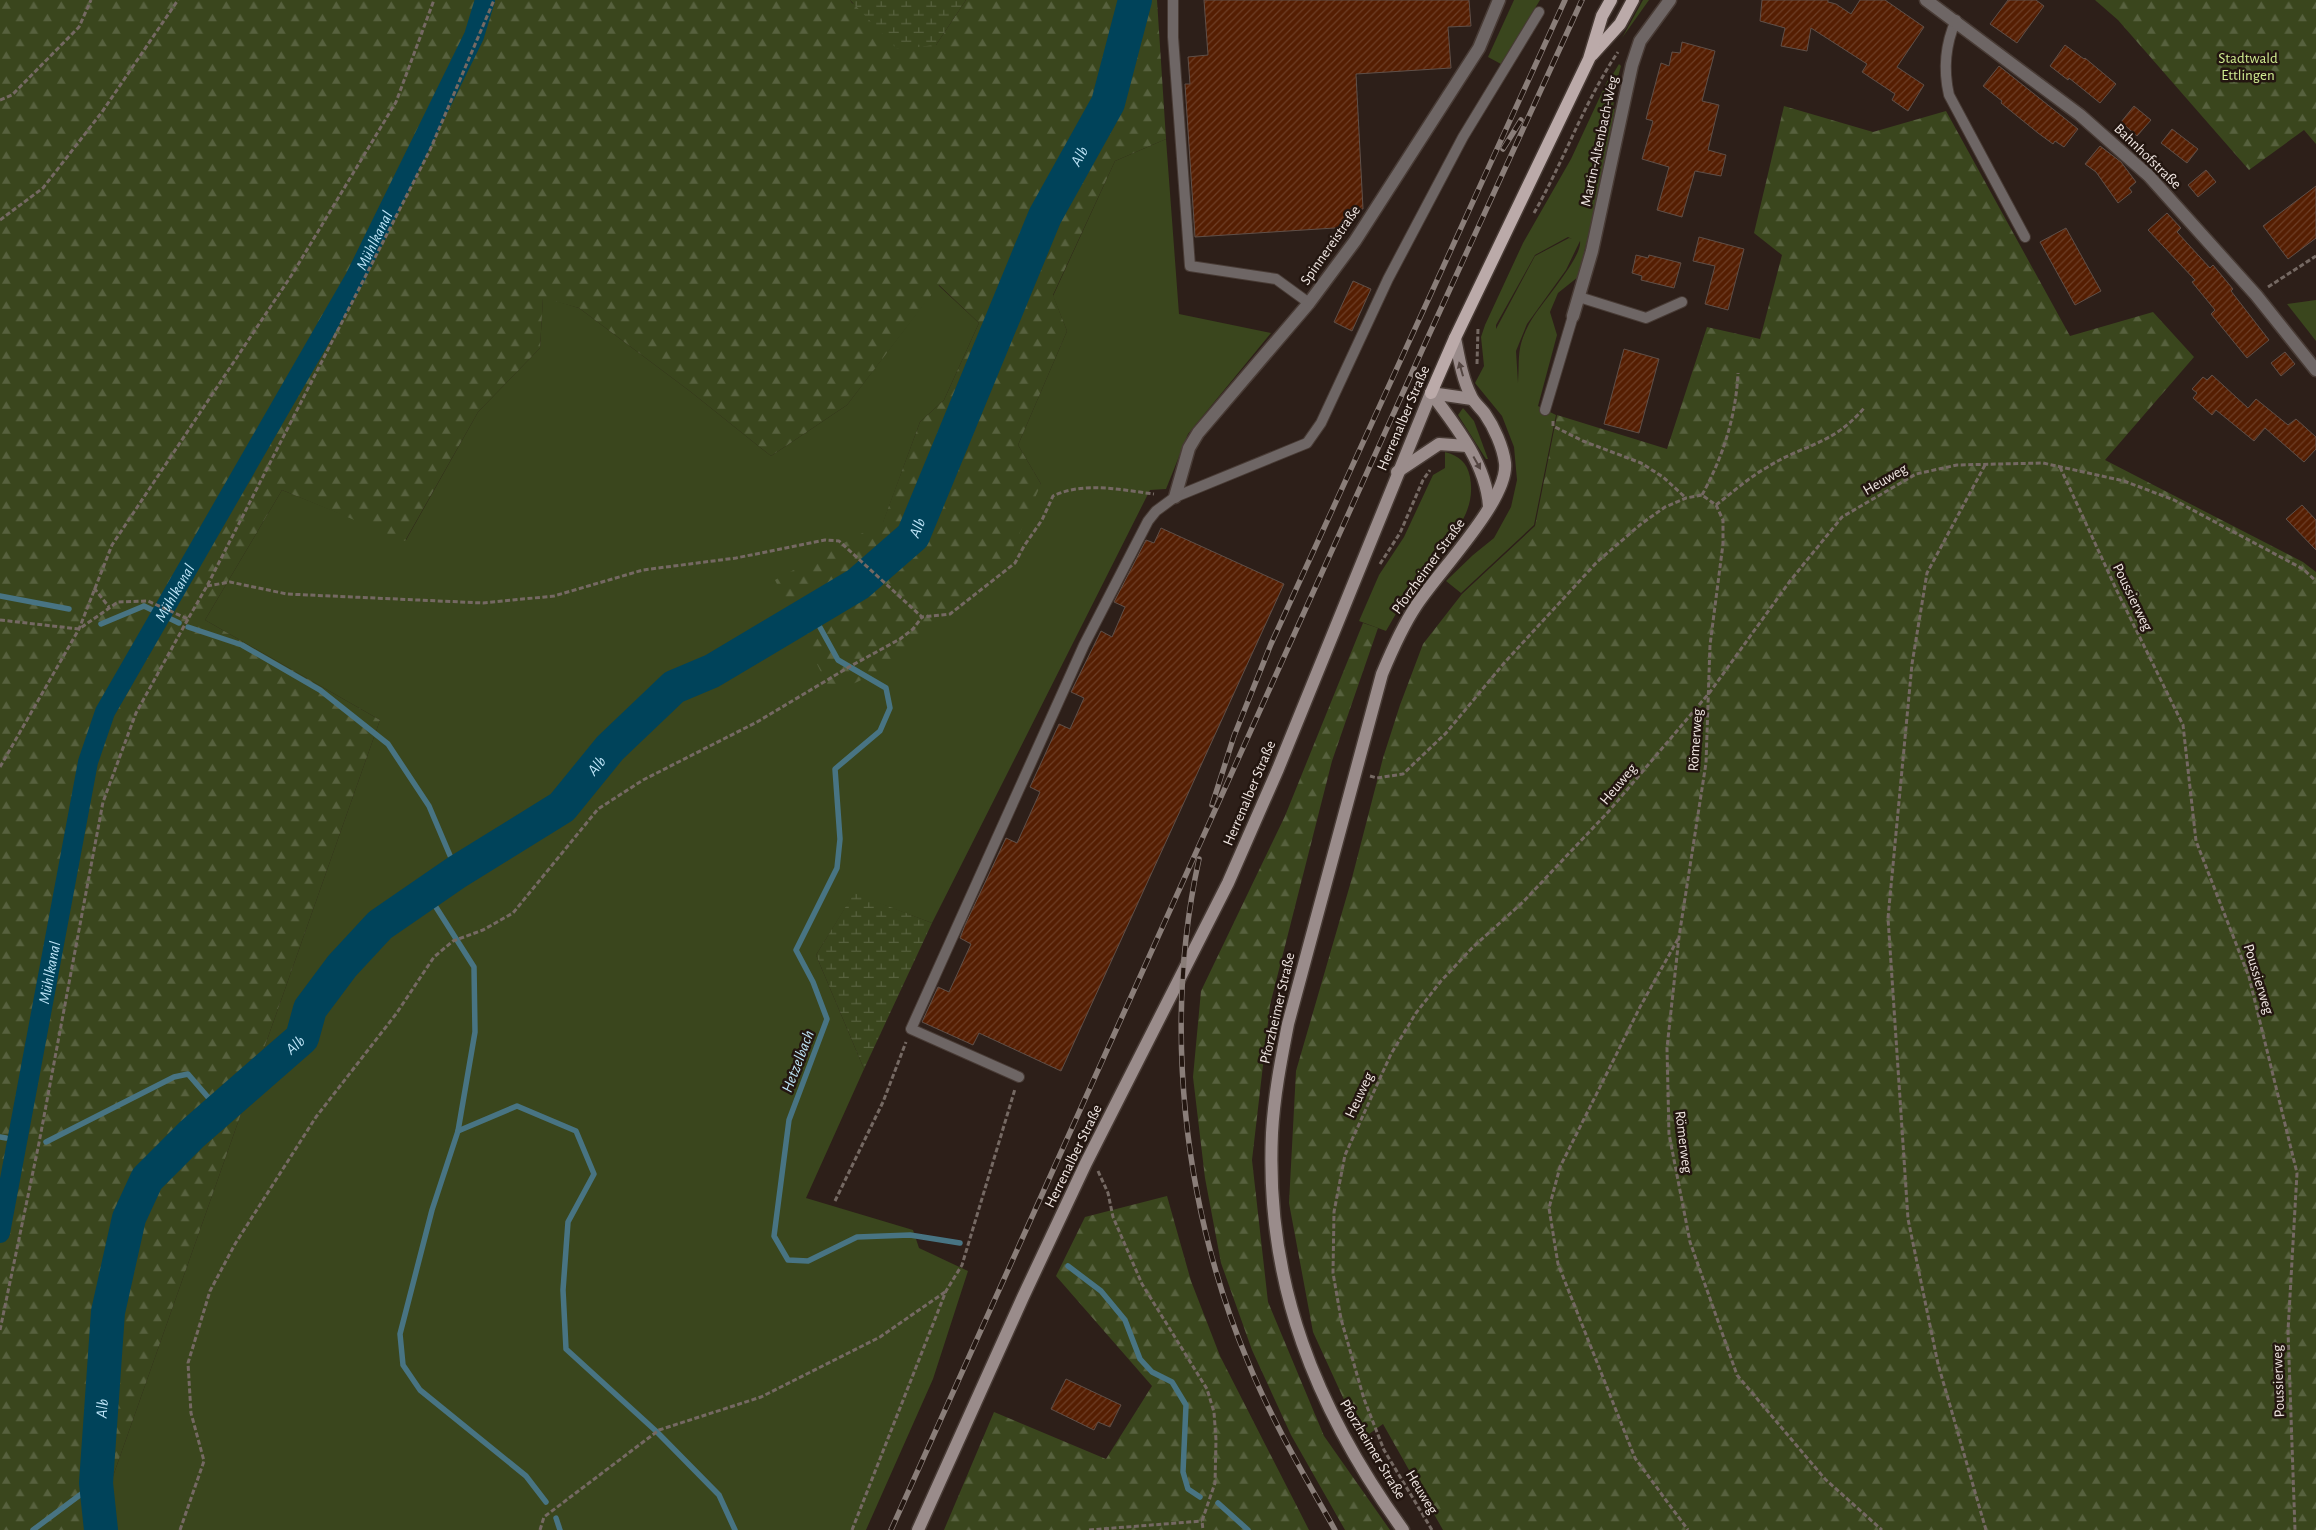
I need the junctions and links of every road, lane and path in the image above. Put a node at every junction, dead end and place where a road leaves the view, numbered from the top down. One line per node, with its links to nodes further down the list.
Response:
1 (91, 0): 15 (path)
2 (178, 0): 16 (path)
3 (434, 0): 46 (path)
4 (494, 0): 45 (path)
5 (1173, 0): 23 (lane)
6 (1499, 0): 23 (street, Spinnereistraße)
7 (1611, 0): 14 (main road, Herrenalber Straße)
8 (1633, 0): 14 (main road, Herrenalber Straße)
9 (1670, 0): 21 (street, Martin-Altenbach-Weg)
10 (1926, 0): 12 (street, Bahnhofstraße)
11 (1539, 12): 39 (lane)
12 (1956, 20): 18 (lane); 20 (street, Bahnhofstraße)
13 (1619, 50): 17 (path)
14 (1589, 59): 26 (main road, Herrenalber Straße)
15 (0, 100)
16 (0, 220)
17 (1530, 220)
18 (2025, 237)
19 (2316, 256): 20 (path)
20 (2256, 295): 27 (street, Bahnhofstraße)
21 (1579, 297): 22 (lane); 24 (street, Martin-Altenbach-Weg)
22 (1682, 302)
23 (1309, 303): 39 (street, Spinnereistraße)
24 (1573, 316): 32 (lane, Martin-Altenbach-Weg)
25 (1482, 320): 30 (path)
26 (1455, 338): 29 (main road, Herrenalber Straße); 30 (main road, one-way to 26)
27 (2316, 370)
28 (1738, 373): 38 (path)
29 (1431, 393): 30 (main road); 34 (main road); 37 (main road, Herrenalber Straße)
30 (1469, 393): 42 (main road, Pforzheimer Straße)
31 (1864, 408): 41 (path)
32 (1544, 410): 40 (path)
33 (1439, 444): 34 (main road); 37 (main road); 43 (path)
34 (1467, 446): 42 (main road, one-way to 42)
35 (1985, 464): 36 (path, Heuweg); 52 (path, Heuweg); 73 (path)
36 (2060, 467): 44 (path, Heuweg); 74 (path, Poussierweg)
37 (1397, 472): 66 (main road, Herrenalber Straße)
38 (1702, 495): 40 (path); 41 (path)
39 (1176, 497): 48 (path); 56 (lane)
40 (1686, 498): 54 (path)
41 (1716, 505): 52 (path, Römerweg)
42 (1489, 506): 54 (main road, Pforzheimer Straße)
43 (1374, 572)
44 (2316, 581)
45 (207, 586): 48 (path); 49 (path)
46 (94, 588): 47 (path); 51 (path)
47 (109, 607): 49 (path); 51 (path)
48 (922, 617): 63 (path)
49 (188, 619): 61 (path)
50 (0, 620): 51 (path)
51 (79, 629): 53 (path)
52 (1710, 692): 55 (path, Römerweg); 70 (path, Heuweg)
53 (0, 767)
54 (1355, 772): 69 (main road, Pforzheimer Straße)
55 (1679, 937): 71 (path); 72 (path, Römerweg)
56 (911, 1029): 57 (lane); 59 (path)
57 (1019, 1077): 60 (path)
58 (1102, 1163): 62 (path)
59 (835, 1201)
60 (946, 1291): 64 (path); 65 (path)
61 (0, 1330)
62 (1202, 1521): 67 (path); 68 (path)
63 (180, 1530)
64 (540, 1530)
65 (852, 1530)
66 (918, 1530)
67 (1089, 1530)
68 (1203, 1530)
69 (1403, 1530)
70 (1432, 1530)
71 (1688, 1530)
72 (1882, 1530)
73 (1986, 1530)
74 (2295, 1530)

